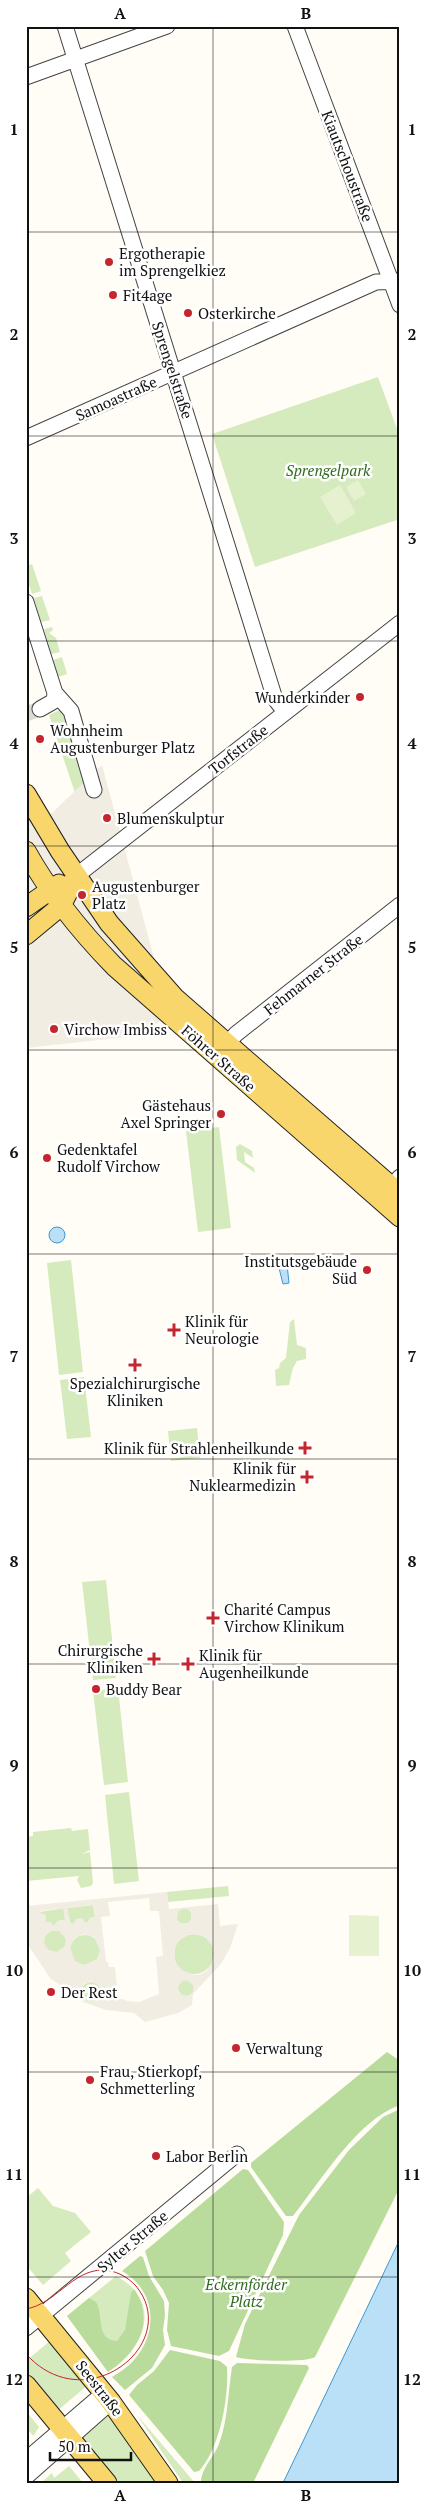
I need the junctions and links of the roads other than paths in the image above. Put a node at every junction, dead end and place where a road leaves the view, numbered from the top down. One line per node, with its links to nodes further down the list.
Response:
1 (64, 26): 4 (street, Sprengelstraße)
2 (166, 26): 4 (street)
3 (295, 26): 6 (street, Kiautschoustraße)
4 (75, 59): 5 (street); 8 (street, Sprengelstraße)
5 (26, 77)
6 (395, 280): 7 (street, Kiautschoustraße); 8 (street, Samoastraße)
7 (400, 305)
8 (174, 371): 9 (street, Samoastraße); 14 (street, Sprengelstraße)
9 (26, 438)
10 (26, 602): 12 (street)
11 (400, 623): 14 (street, Torfstraße)
12 (55, 693): 13 (street); 15 (street)
13 (40, 709)
14 (285, 712): 18 (street, Torfstraße)
15 (94, 790)
16 (26, 794): 18 (main road, Föhrer Straße)
17 (26, 851): 19 (main road, Föhrer Straße)
18 (76, 876): 19 (main road); 21 (main road); 24 (main road, Föhrer Straße)
19 (49, 889): 21 (main road, Föhrer Straße); 22 (main road)
20 (400, 905): 24 (street, Fehmarner Straße)
21 (61, 906): 23 (main road); 26 (main road, Föhrer Straße)
22 (26, 907)
23 (26, 935)
24 (227, 1044): 25 (main road, Föhrer Straße)
25 (397, 1186)
26 (400, 1217)
27 (237, 2154): 29 (street, Sylter Straße)
28 (26, 2298): 29 (main road, Seestraße)
29 (42, 2316): 30 (street, Sylter Straße); 32 (main road, Seestraße)
30 (26, 2328)
31 (26, 2385): 33 (main road)
32 (108, 2397): 33 (street); 37 (main road, Seestraße)
33 (66, 2433): 34 (street); 35 (street); 36 (main road)
34 (26, 2460)
35 (26, 2477)
36 (108, 2483)
37 (168, 2483)

